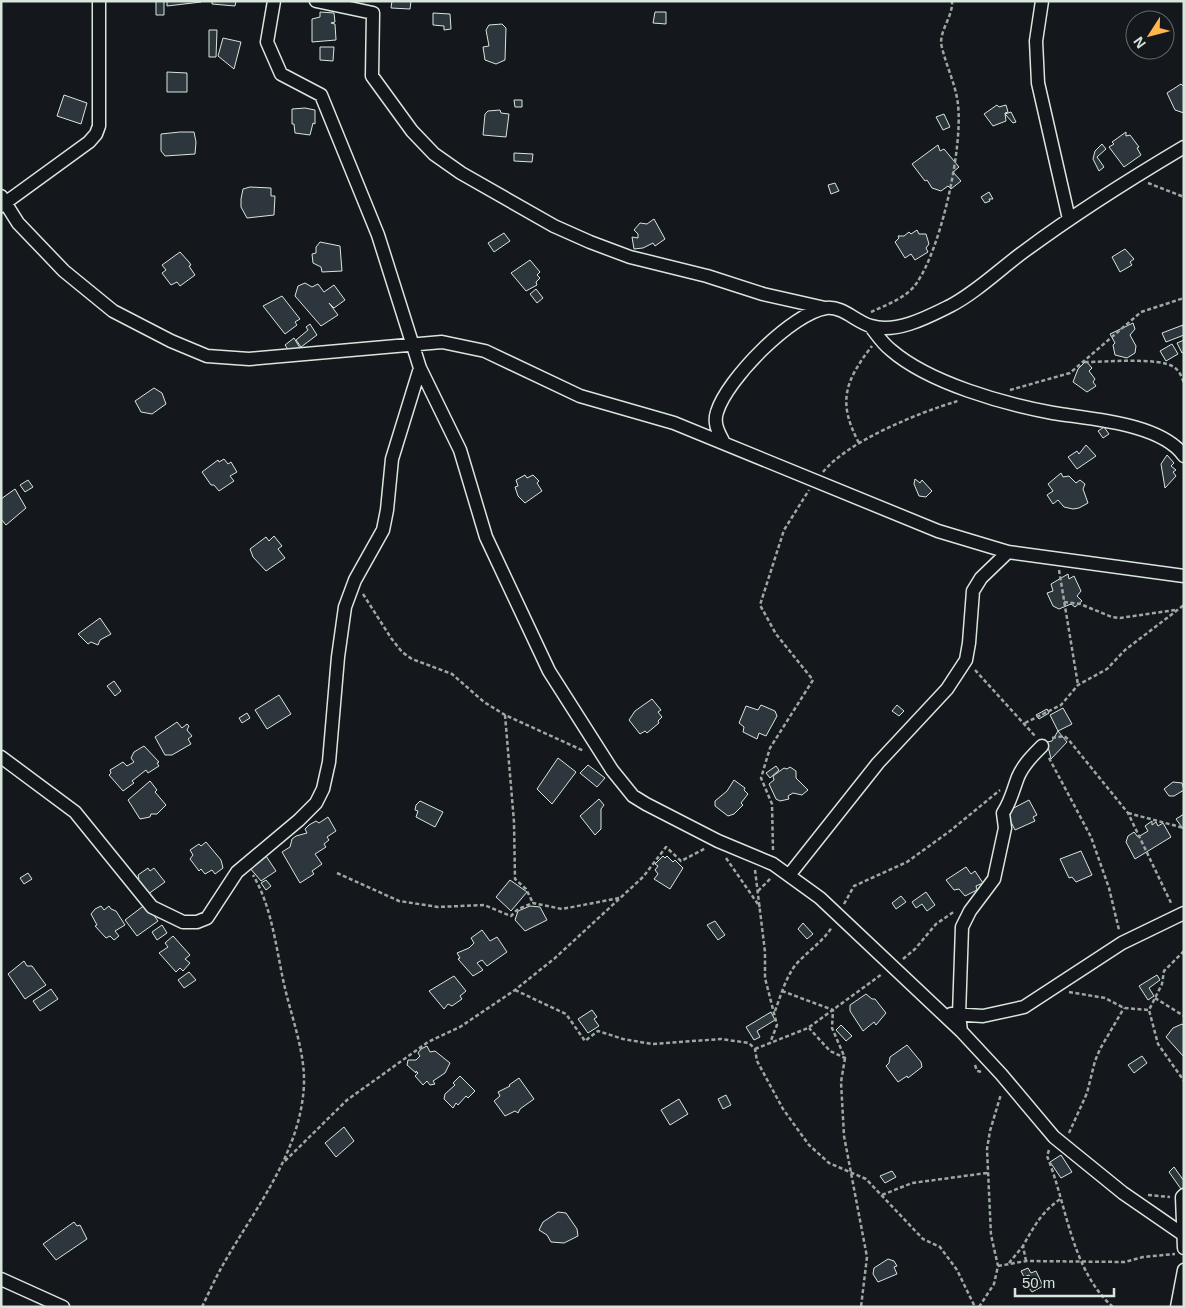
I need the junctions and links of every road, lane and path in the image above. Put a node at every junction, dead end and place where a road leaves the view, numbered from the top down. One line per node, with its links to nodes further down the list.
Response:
1 (99, 1): 9 (street)
2 (274, 1): 15 (street)
3 (316, 1): 12 (street)
4 (952, 1): 13 (path)
5 (1042, 1): 10 (street)
6 (1184, 147): 7 (street)
7 (1134, 178): 8 (path); 10 (street)
8 (1184, 197)
9 (3, 202): 15 (street)
10 (1069, 219): 14 (street)
11 (1184, 298): 16 (path)
12 (825, 308): 13 (street); 21 (street)
13 (856, 318): 14 (street)
14 (875, 332): 19 (street); 22 (path)
15 (412, 344): 17 (street); 21 (street)
16 (1084, 362): 18 (path); 20 (path)
17 (420, 368): 28 (street); 38 (street)
18 (1184, 384)
19 (980, 395): 20 (street); 22 (path)
20 (996, 399): 23 (street)
21 (724, 443): 24 (street)
22 (859, 443): 24 (path)
23 (1184, 456)
24 (815, 482): 25 (street); 45 (path)
25 (1008, 552): 26 (street); 32 (street)
26 (1058, 559): 27 (street); 29 (path)
27 (1184, 576)
28 (355, 580): 34 (path); 44 (street)
29 (1063, 602): 31 (path); 33 (path)
30 (1184, 605): 31 (path)
31 (1176, 610): 33 (path)
32 (966, 660): 35 (path); 45 (street)
33 (1078, 685): 35 (path)
34 (505, 715): 38 (path); 49 (path)
35 (1025, 723): 36 (path)
36 (1042, 746): 39 (street); 40 (path); 54 (path)
37 (1, 757): 44 (street)
38 (602, 757): 42 (street)
39 (1018, 776): 53 (path); 66 (street)
40 (1128, 813): 41 (path); 52 (path)
41 (1184, 828)
42 (716, 842): 43 (street); 48 (path); 50 (path)
43 (752, 856): 45 (street); 47 (path)
44 (247, 865): 77 (path)
45 (781, 869): 47 (path); 53 (street)
46 (337, 873): 49 (path)
47 (758, 891): 50 (path)
48 (620, 898): 49 (path); 57 (path)
49 (533, 903)
50 (760, 908): 64 (path)
51 (956, 910): 56 (path)
52 (1181, 914): 54 (street)
53 (839, 915): 56 (street); 58 (path)
54 (1122, 942): 59 (street)
55 (1184, 951): 60 (path)
56 (892, 966): 62 (path); 65 (street)
57 (515, 990): 71 (path); 77 (path)
58 (782, 991): 62 (path); 64 (path)
59 (1050, 992): 61 (path); 66 (street)
60 (1155, 998): 63 (path); 67 (path)
61 (1124, 1008): 63 (path); 76 (path)
62 (833, 1010): 68 (path); 72 (path)
63 (1149, 1010): 74 (path)
64 (775, 1011): 70 (path)
65 (943, 1013): 66 (street); 69 (street)
66 (959, 1015): 69 (street)
67 (1184, 1016)
68 (808, 1028): 70 (path); 72 (path)
69 (961, 1031): 73 (street)
70 (770, 1042): 71 (path)
71 (755, 1049): 78 (path)
72 (845, 1058): 78 (path)
73 (1005, 1079): 75 (street); 79 (path)
74 (1184, 1081)
75 (1054, 1137): 76 (street); 83 (path)
76 (1064, 1146): 80 (street)
77 (284, 1162): 95 (path)
78 (849, 1171): 81 (path); 96 (path)
79 (987, 1173): 81 (path); 91 (path)
80 (1123, 1192): 82 (path); 84 (street)
81 (882, 1195): 97 (path)
82 (1183, 1196): 84 (street)
83 (1062, 1198): 85 (path); 89 (path)
84 (1183, 1235): 86 (street)
85 (1023, 1246): 88 (path); 90 (path)
86 (1184, 1248)
87 (1184, 1254): 89 (path)
88 (1026, 1260): 89 (path); 90 (path)
89 (1082, 1261): 99 (path)
90 (1008, 1264): 91 (path)
91 (998, 1266): 98 (path)
92 (1184, 1270): 100 (street)
93 (1, 1279): 94 (street)
94 (58, 1306)
95 (202, 1307)
96 (861, 1307)
97 (975, 1307)
98 (979, 1307)
99 (1113, 1307)
100 (1177, 1307)

